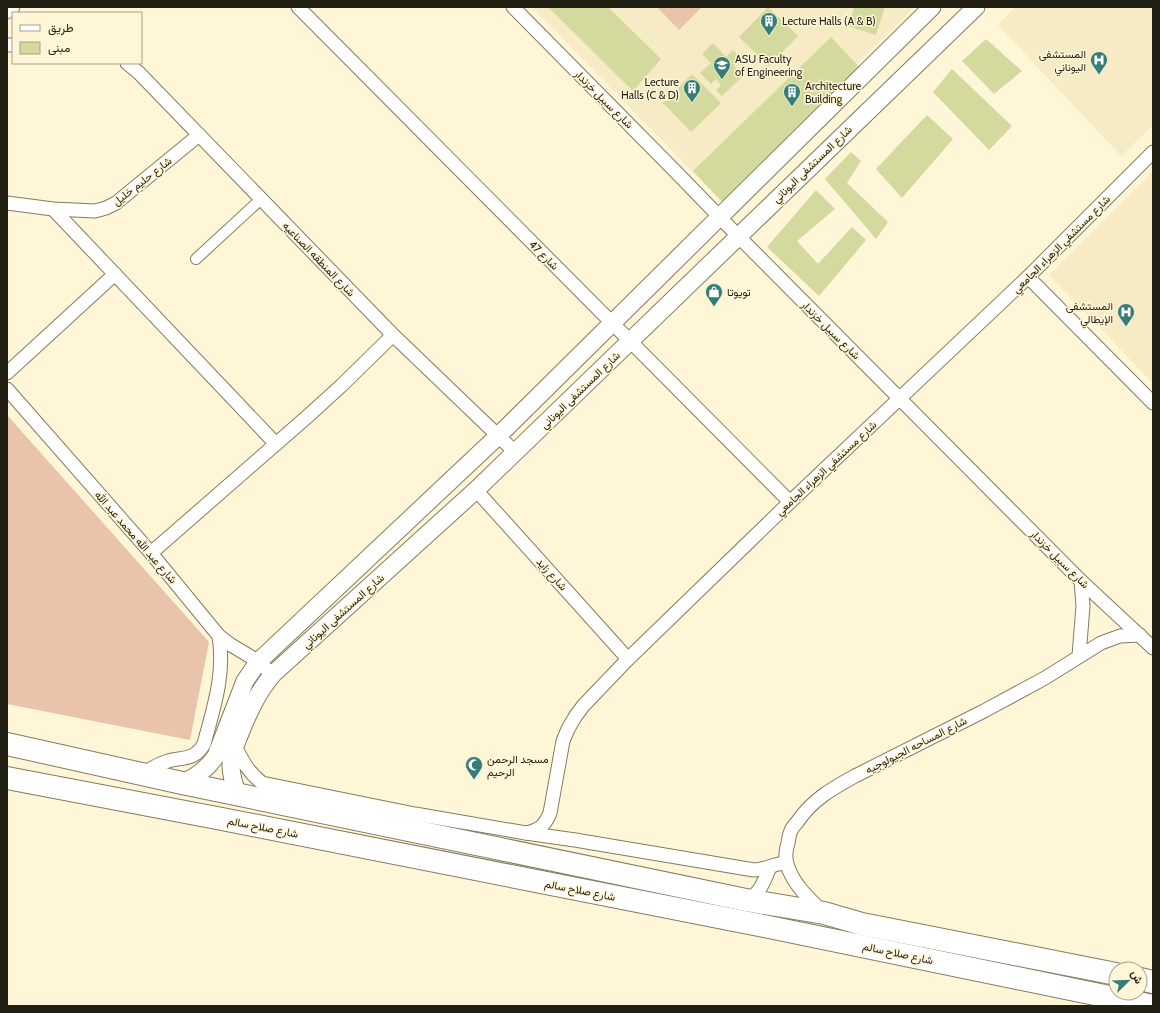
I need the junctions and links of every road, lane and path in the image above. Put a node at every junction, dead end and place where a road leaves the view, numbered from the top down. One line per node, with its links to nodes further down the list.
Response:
1 (13, 7): 6 (street)
2 (298, 7): 18 (street, شارع 47)
3 (513, 7): 13 (street, شارع سبيل خزندار)
4 (932, 7): 13 (street, شارع المستشفى اليوناني)
5 (976, 7): 14 (street, شارع المستشفى اليوناني)
6 (7, 12)
7 (128, 64): 8 (street, شارع المنطقه الصناعيه)
8 (199, 135): 10 (street, شارع المنطقه الصناعيه); 12 (street, شارع حليم خليل)
9 (1153, 152): 17 (street, شارع مستشفي الزهراء الجامعي)
10 (261, 199): 15 (street); 19 (street, شارع المنطقه الصناعيه)
11 (7, 203): 12 (street, شارع حليم خليل)
12 (53, 209): 16 (street)
13 (720, 217): 14 (street, شارع سبيل خزندار); 18 (street, شارع المستشفى اليوناني)
14 (738, 236): 20 (street, شارع المستشفى اليوناني); 23 (street, شارع سبيل خزندار)
15 (196, 259)
16 (115, 274): 21 (street); 26 (street)
17 (1028, 277): 23 (street, شارع مستشفي الزهراء الجامعي); 24 (street)
18 (612, 324): 20 (street, شارع 47); 25 (street, شارع المستشفى اليوناني)
19 (393, 335): 25 (street, شارع المنطقه الصناعيه); 26 (street)
20 (630, 341): 27 (street, شارع المستشفى اليوناني); 29 (street, شارع 47)
21 (7, 373)
22 (7, 389): 30 (street, شارع عبد الله محمد عبد الله)
23 (900, 399): 29 (street, شارع مستشفي الزهراء الجامعي); 31 (street, شارع سبيل خزندار)
24 (1153, 404)
25 (498, 436): 27 (street, شارع المنطقه الصناعيه); 37 (street, شارع المستشفى اليوناني)
26 (276, 444): 30 (street)
27 (515, 452): 28 (street, شارع المستشفى اليوناني)
28 (476, 490): 36 (street, شارع زايد); 38 (street, شارع المستشفى اليوناني)
29 (790, 502): 36 (street, شارع مستشفي الزهراء الجامعي)
30 (151, 553): 33 (street, شارع عبد الله محمد عبد الله)
31 (1081, 581): 32 (street, شارع سبيل خزندار); 35 (street)
32 (1140, 635): 34 (street, شارع سبيل خزندار); 35 (street, شارع المساحه الجيولوجيه)
33 (219, 636): 37 (street, شارع عبد الله محمد عبد الله); 41 (street)
34 (1153, 648)
35 (1079, 656): 48 (street, شارع المساحه الجيولوجيه)
36 (628, 659): 45 (street, شارع مستشفي الزهراء الجامعي)
37 (258, 662): 38 (street, شارع عبد الله محمد عبد الله); 43 (street, شارع المستشفى اليوناني)
38 (273, 674): 40 (street, شارع المستشفى اليوناني)
39 (7, 744): 41 (highway, شارع صلاح سالم)
40 (235, 746): 44 (street, شارع المستشفى اليوناني); 46 (street)
41 (142, 774): 43 (highway, شارع صلاح سالم)
42 (7, 778): 53 (highway, شارع صلاح سالم)
43 (182, 783): 44 (highway, شارع صلاح سالم)
44 (238, 795): 50 (highway, شارع صلاح سالم)
45 (550, 813): 46 (street, شارع مستشفي الزهراء الجامعي); 47 (street)
46 (526, 833): 47 (street)
47 (575, 840): 49 (street)
48 (786, 863): 49 (street); 51 (street)
49 (770, 867): 50 (street)
50 (746, 900): 51 (highway, شارع صلاح سالم)
51 (824, 913): 52 (highway, شارع صلاح سالم)
52 (1108, 972)
53 (1153, 1006)

